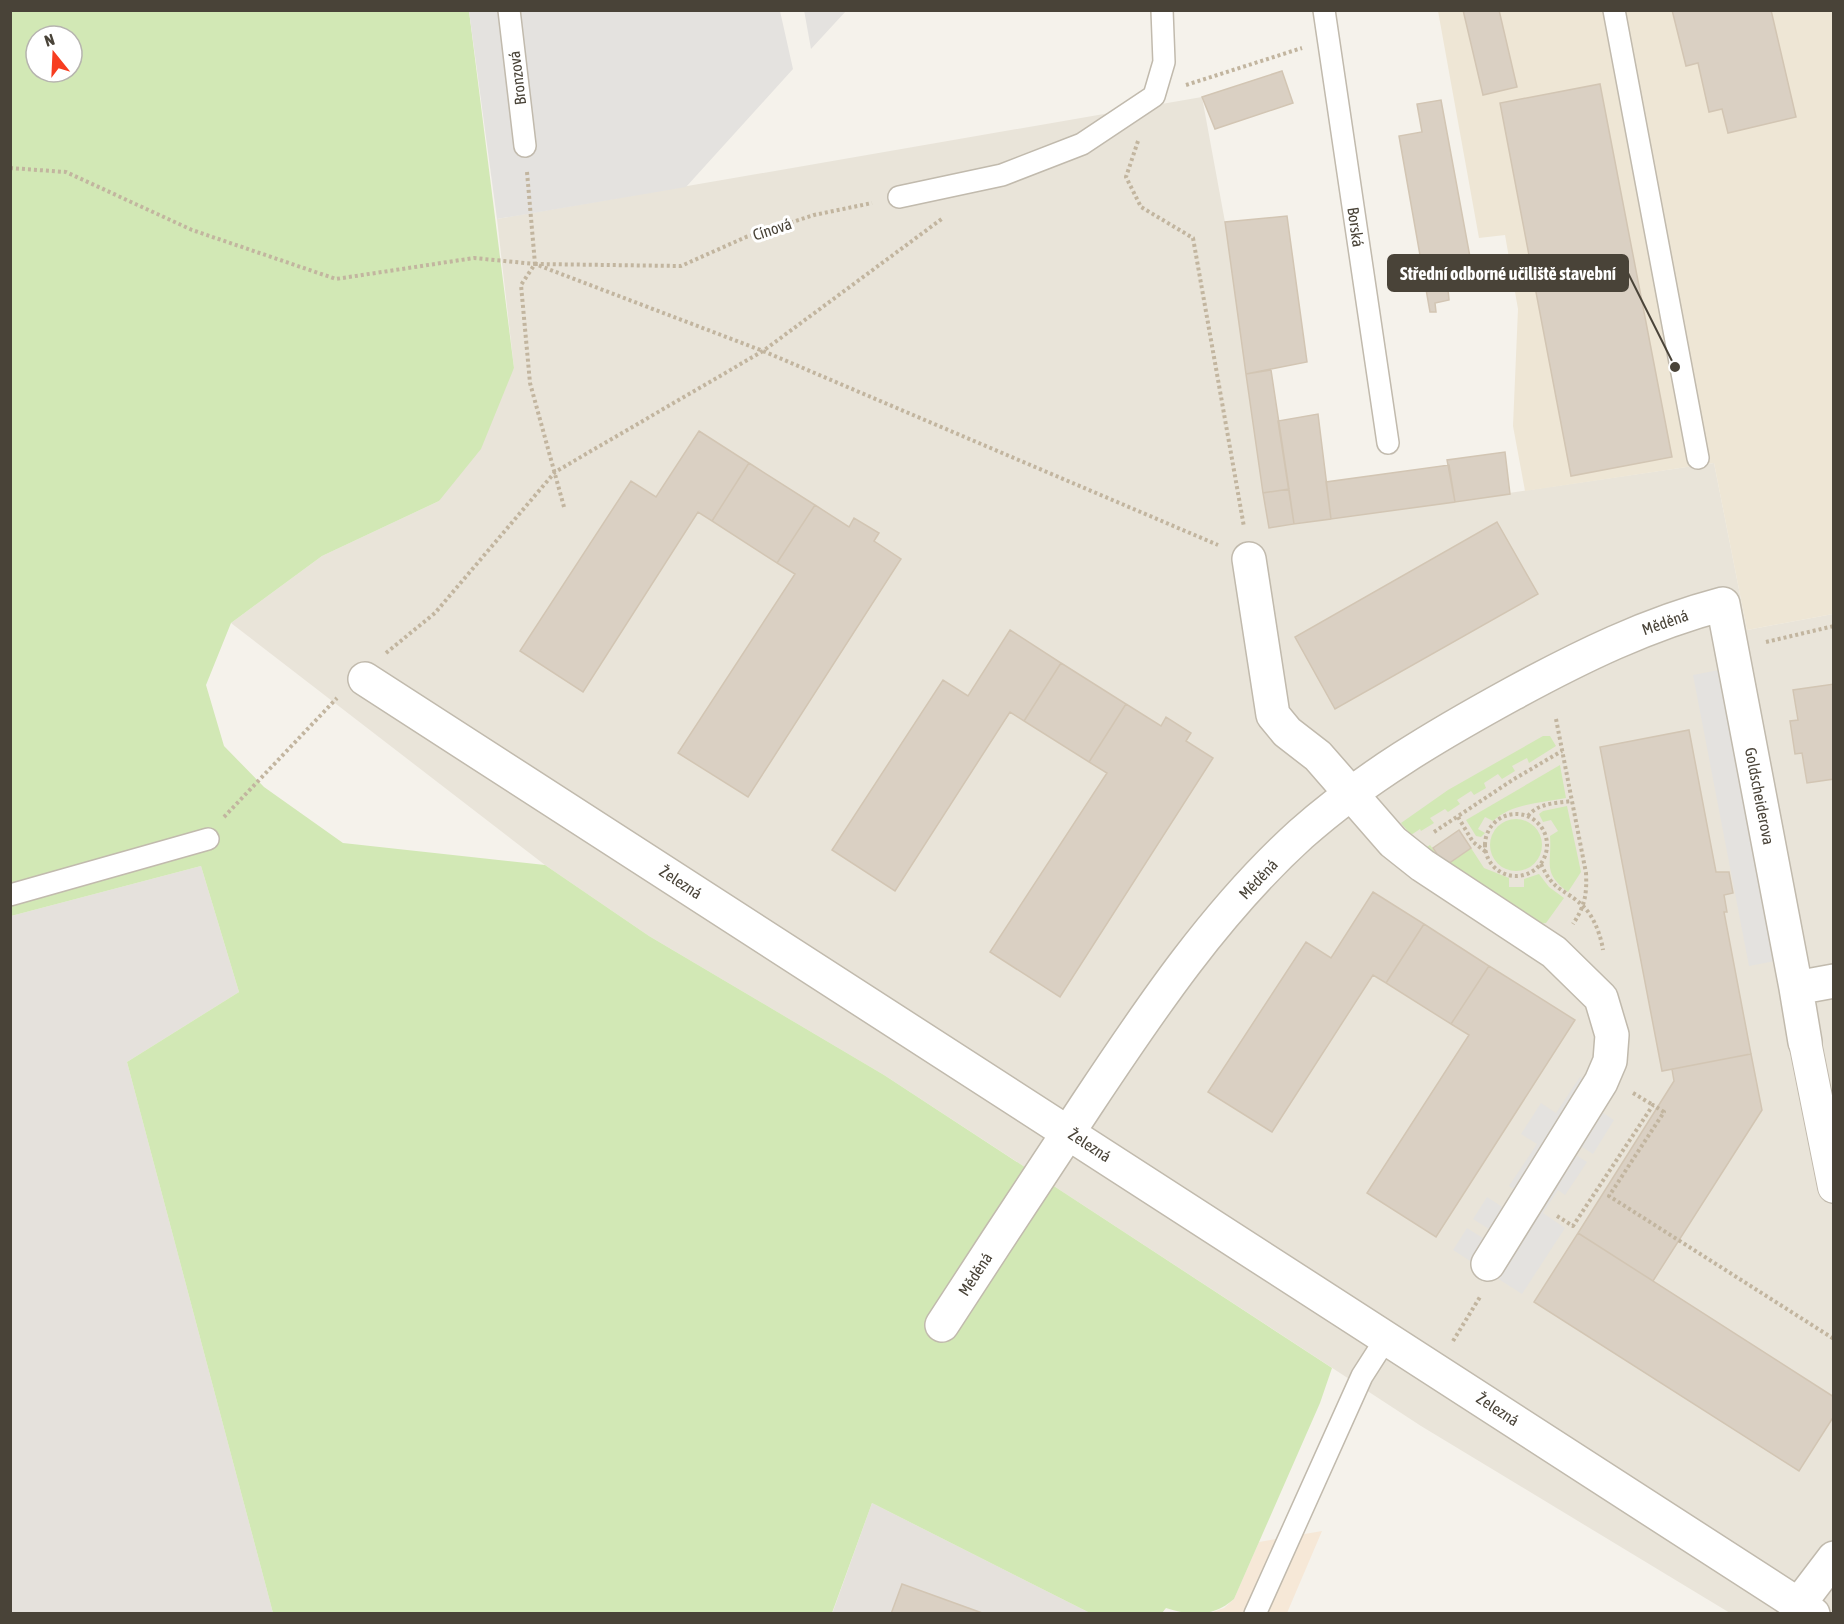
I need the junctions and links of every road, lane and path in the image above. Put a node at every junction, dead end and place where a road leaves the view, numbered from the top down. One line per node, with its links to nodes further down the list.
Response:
1 (509, 10): 7 (lane, Bronzová)
2 (1162, 10): 6 (lane)
3 (1324, 10): 5 (lane, Borská)
4 (1614, 10): 14 (lane)
5 (1328, 39): 6 (path); 13 (lane, Borská)
6 (1154, 96): 9 (lane); 17 (path)
7 (525, 146): 11 (path)
8 (10, 168): 11 (path)
9 (899, 197): 11 (path, Cínová)
10 (945, 217): 12 (path)
11 (535, 264): 12 (path); 15 (path)
12 (763, 351): 15 (path); 17 (path)
13 (1388, 442)
14 (1698, 458)
15 (555, 472): 16 (path); 21 (path)
16 (564, 507)
17 (1249, 559): 24 (street)
18 (1723, 604): 20 (street, Goldscheiderova); 24 (street, Měděná)
19 (1833, 626): 20 (path)
20 (1733, 649): 36 (street, Goldscheiderova)
21 (364, 675): 28 (path); 41 (street, Železná)
22 (1556, 719): 23 (path)
23 (1562, 751): 25 (path); 27 (path)
24 (1351, 794): 30 (street); 41 (street, Měděná)
25 (1572, 801): 26 (path); 33 (path)
26 (1528, 816): 29 (path); 31 (path)
27 (1458, 817): 29 (path); 30 (path)
28 (208, 839): 32 (lane)
29 (1486, 852): 31 (path)
30 (1407, 853): 34 (street)
31 (1541, 864): 33 (path)
32 (10, 895)
33 (1584, 907): 34 (path); 37 (path)
34 (1554, 952): 37 (street)
35 (1833, 981): 36 (street)
36 (1796, 988): 38 (street, Goldscheiderova)
37 (1601, 998): 43 (street)
38 (1806, 1042): 42 (street, Goldscheiderova)
39 (1632, 1092): 40 (path)
40 (1653, 1105): 43 (path); 47 (path)
41 (1069, 1131): 45 (street, Měděná); 46 (street, Železná)
42 (1833, 1187)
43 (1529, 1198): 44 (street)
44 (1488, 1264): 48 (path)
45 (942, 1324)
46 (1387, 1337): 48 (street, Železná); 51 (lane)
47 (1833, 1339)
48 (1436, 1369): 50 (street, Železná)
49 (1833, 1558): 50 (street)
50 (1806, 1609)
51 (1256, 1614)

